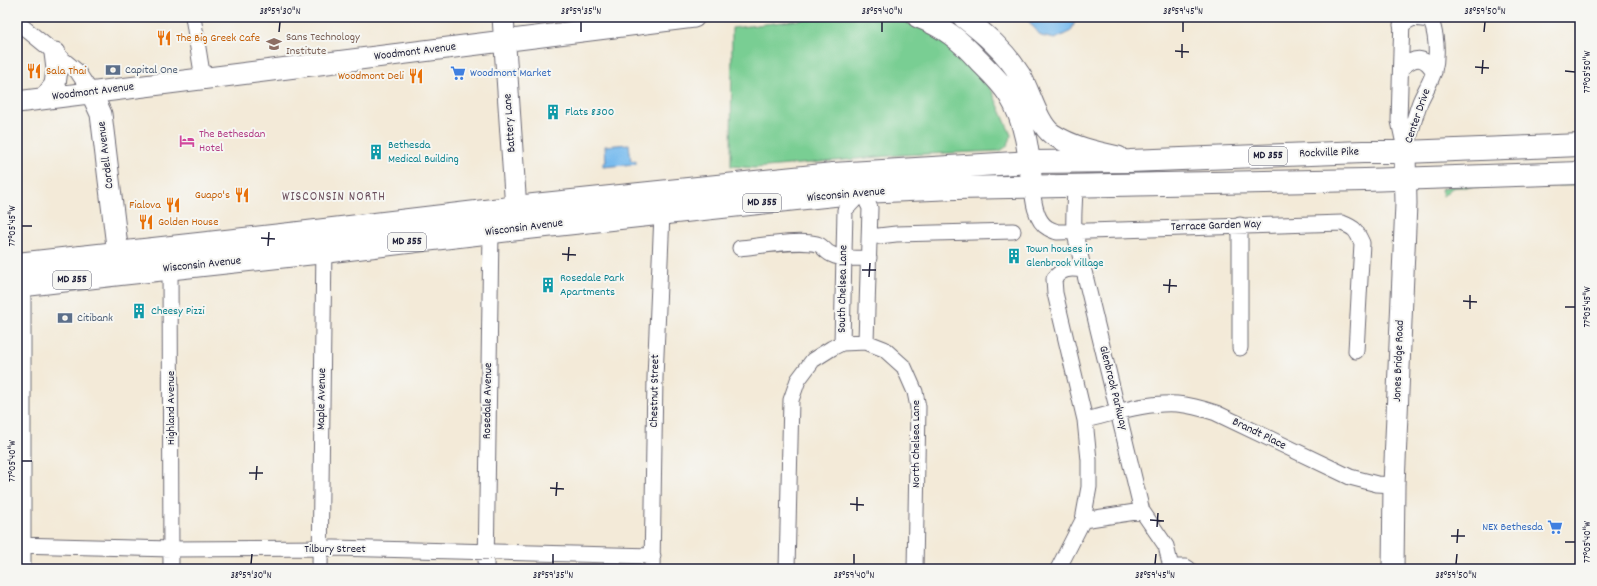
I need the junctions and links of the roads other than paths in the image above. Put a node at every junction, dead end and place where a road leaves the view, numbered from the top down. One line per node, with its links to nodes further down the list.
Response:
1 (193, 17): 13 (street)
2 (503, 17): 9 (street, Battery Lane)
3 (694, 17): 9 (street, Woodmont Avenue)
4 (918, 17): 20 (street)
5 (963, 17): 19 (street)
6 (1430, 19): 7 (street); 12 (street, Center Drive)
7 (1402, 21): 11 (street, Center Drive)
8 (17, 22): 10 (street, Cordell Avenue)
9 (505, 41): 13 (street, Woodmont Avenue); 27 (street, Battery Lane)
10 (55, 53): 14 (street, Cordell Avenue); 15 (street)
11 (1401, 69): 12 (street); 18 (street, Center Drive)
12 (1434, 72): 18 (street, Center Drive)
13 (203, 79): 14 (street, Woodmont Avenue)
14 (91, 92): 15 (street, Woodmont Avenue); 41 (street, Cordell Avenue)
15 (44, 98): 16 (street, Woodmont Avenue)
16 (17, 102)
17 (1580, 145): 18 (main road, Rockville Pike / MD 355)
18 (1405, 152): 19 (main road, Rockville Pike / MD 355); 22 (street, Jones Bridge Road)
19 (1130, 161): 20 (main road, Rockville Pike / MD 355)
20 (1030, 162): 23 (main road, Wisconsin Avenue / MD 355); 25 (street)
21 (1580, 173): 22 (main road, MD 355)
22 (1405, 179): 24 (main road, MD 355); 52 (street, Jones Bridge Road)
23 (861, 183): 25 (main road, Wisconsin Avenue / MD 355); 26 (main road, Wisconsin Avenue / MD 355); 28 (main road, Wisconsin Avenue / MD 355); 35 (street, South Chelsea Lane); 39 (street, South Chelsea Lane)
24 (1075, 185): 25 (main road, MD 355); 32 (street, Glenbrook Parkway)
25 (1032, 186): 32 (street, Terrace Garden Way)
26 (661, 191): 27 (main road, Wisconsin Avenue / MD 355); 28 (main road)
27 (516, 207): 30 (street, Battery Lane); 31 (main road, Wisconsin Avenue / MD 355)
28 (662, 214): 30 (main road, Wisconsin Avenue / MD 355); 59 (street, Chestnut Street)
29 (1240, 225): 32 (street, Terrace Garden Way); 48 (street); 49 (street, Terrace Garden Way)
30 (518, 228): 34 (main road, Wisconsin Avenue / MD 355)
31 (325, 230): 36 (main road, Wisconsin Avenue / MD 355); 38 (street, Maple Avenue)
32 (1074, 230): 44 (street, Glenbrook Parkway)
33 (1013, 231): 35 (street)
34 (491, 232): 38 (main road, Wisconsin Avenue / MD 355); 58 (street, Rosedale Avenue)
35 (870, 237): 40 (street, South Chelsea Lane)
36 (170, 247): 41 (main road, Wisconsin Avenue / MD 355); 43 (street, Highland Avenue)
37 (740, 248): 39 (street)
38 (324, 252): 43 (main road, Wisconsin Avenue / MD 355); 57 (street, Maple Avenue)
39 (844, 257): 40 (street); 47 (street, South Chelsea Lane)
40 (869, 258): 46 (street, South Chelsea Lane)
41 (119, 263): 42 (main road, Wisconsin Avenue / MD 355); 43 (main road, Wisconsin Avenue / MD 355); 45 (main road, Wisconsin Avenue / MD 355)
42 (20, 264): 45 (street)
43 (170, 269): 56 (street, Highland Avenue)
44 (1083, 270): 50 (street, Glenbrook Parkway); 51 (street)
45 (20, 286): 55 (street)
46 (866, 342): 47 (street, North Chelsea Lane); 66 (street, North Chelsea Lane)
47 (842, 343): 65 (street, South Chelsea Lane)
48 (1240, 348)
49 (1356, 351)
50 (1119, 412): 51 (street, Brandt Place); 52 (street, Brandt Place); 53 (street, Glenbrook Parkway)
51 (1085, 420): 54 (street)
52 (1394, 486): 69 (street, Jones Bridge Road)
53 (1142, 511): 54 (street); 60 (street, Glenbrook Parkway)
54 (1083, 520): 67 (street)
55 (20, 545): 56 (street, Tilbury Street); 61 (street)
56 (171, 549): 57 (street, Tilbury Street); 62 (street, Highland Avenue)
57 (320, 549): 58 (street, Tilbury Street); 63 (street, Maple Avenue)
58 (486, 552): 59 (street, Tilbury Street); 64 (street, Rosedale Avenue)
59 (653, 562)
60 (1171, 568): 68 (street, Glenbrook Parkway)
61 (22, 569)
62 (171, 569)
63 (320, 569)
64 (486, 569)
65 (787, 569)
66 (915, 569)
67 (1058, 569)
68 (1189, 569)
69 (1393, 569)

